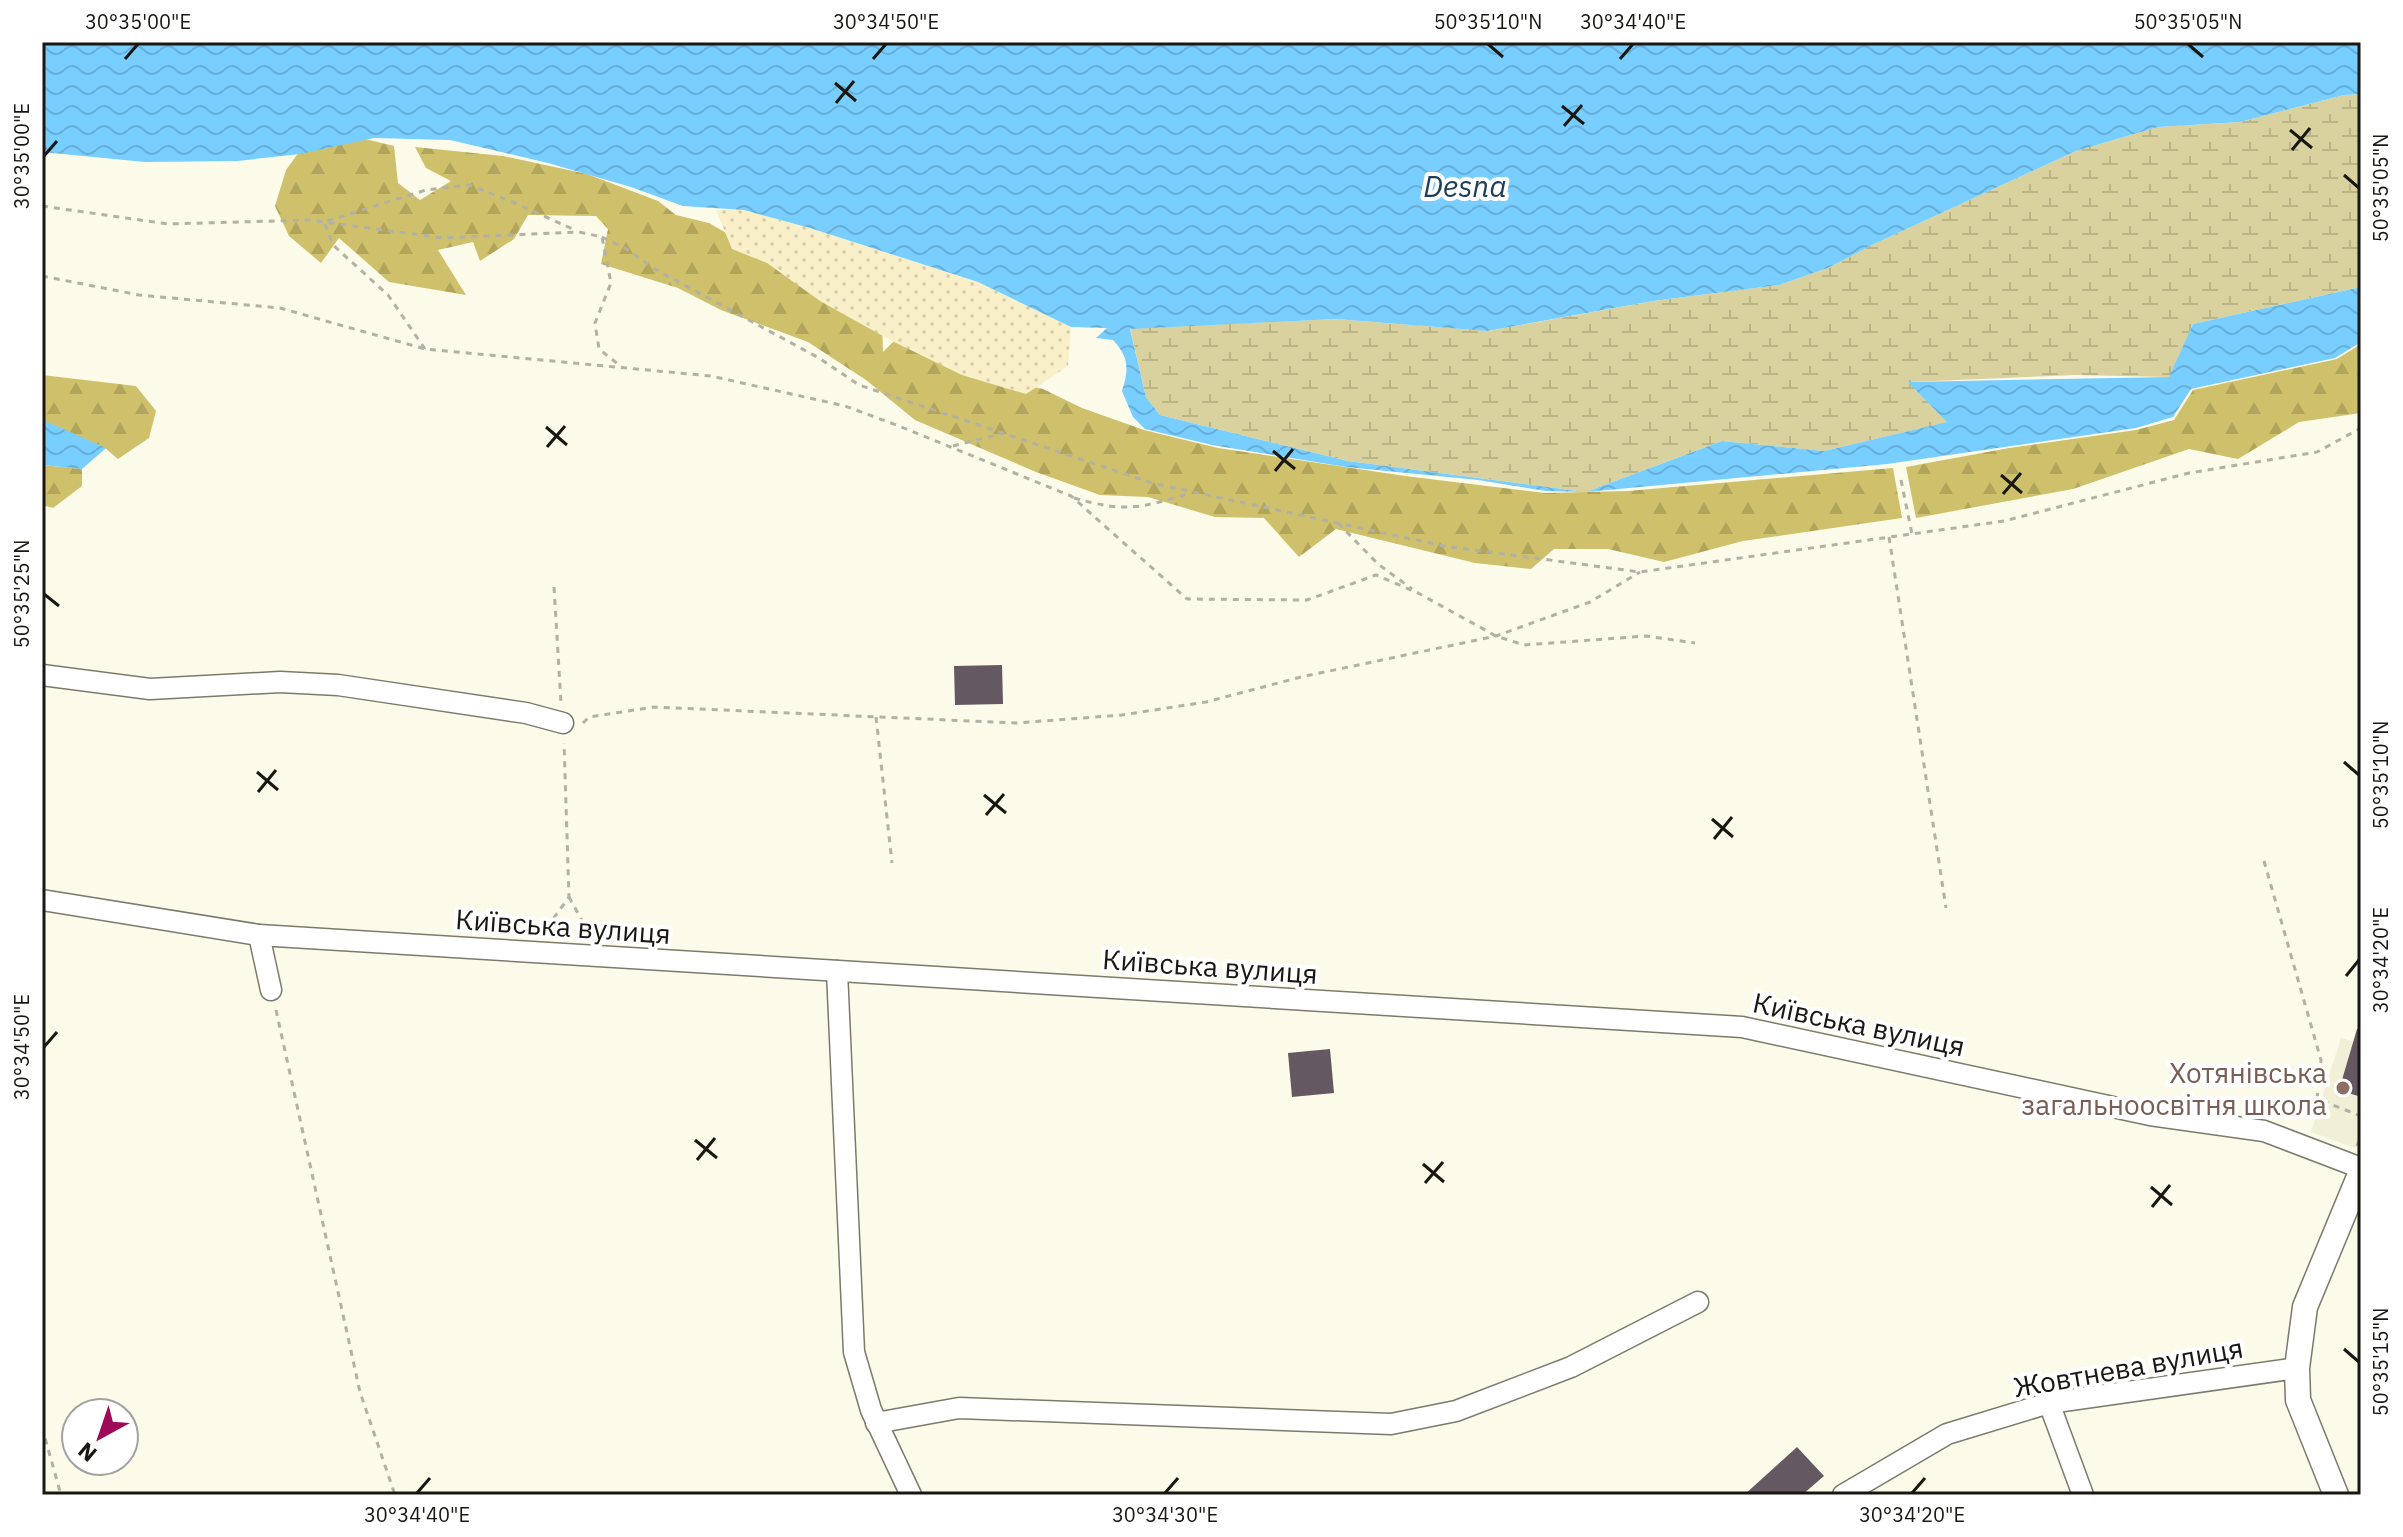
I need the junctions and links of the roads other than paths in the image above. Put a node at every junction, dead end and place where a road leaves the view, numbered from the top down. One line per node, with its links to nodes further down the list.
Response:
1 (42, 675): 2 (street)
2 (572, 724)
3 (42, 900): 4 (street, Київська вулиця)
4 (259, 935): 5 (street, Київська вулиця); 6 (street)
5 (837, 971): 7 (street, Київська вулиця); 11 (street)
6 (271, 990)
7 (2361, 1170): 9 (street)
8 (1698, 1302): 11 (street)
9 (2297, 1368): 10 (street, Жовтнева вулиця); 15 (street)
10 (2049, 1403): 13 (street, Жовтнева вулиця); 14 (street)
11 (876, 1423): 12 (street)
12 (911, 1495)
13 (1843, 1495)
14 (2083, 1495)
15 (2336, 1495)

